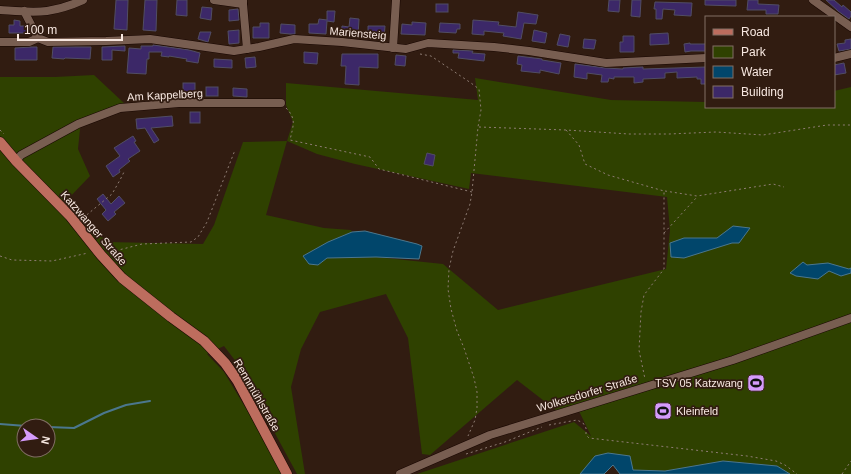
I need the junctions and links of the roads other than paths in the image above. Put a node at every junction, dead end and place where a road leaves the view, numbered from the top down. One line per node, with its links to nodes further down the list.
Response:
1 (83, 0): 7 (street)
2 (214, 0): 5 (street)
3 (396, 0): 11 (street)
4 (813, 0): 8 (street)
5 (243, 2): 12 (street)
6 (0, 10): 7 (street)
7 (24, 11): 9 (street)
8 (851, 27)
9 (38, 38): 10 (street); 12 (street, Mariensteig)
10 (0, 42)
11 (393, 48): 12 (street, Mariensteig); 14 (street, Mariensteig)
12 (247, 49)
13 (851, 54): 15 (street)
14 (705, 58)
15 (835, 58)
16 (281, 103): 18 (street, Am Kappelberg)
17 (0, 142): 18 (main road, Katzwanger Straße)
18 (16, 161): 19 (main road, Katzwanger Straße)
19 (138, 292): 21 (main road, Rennmühlstraße)
20 (851, 318): 22 (street, Wolkersdorfer Straße)
21 (287, 474)
22 (400, 474)

